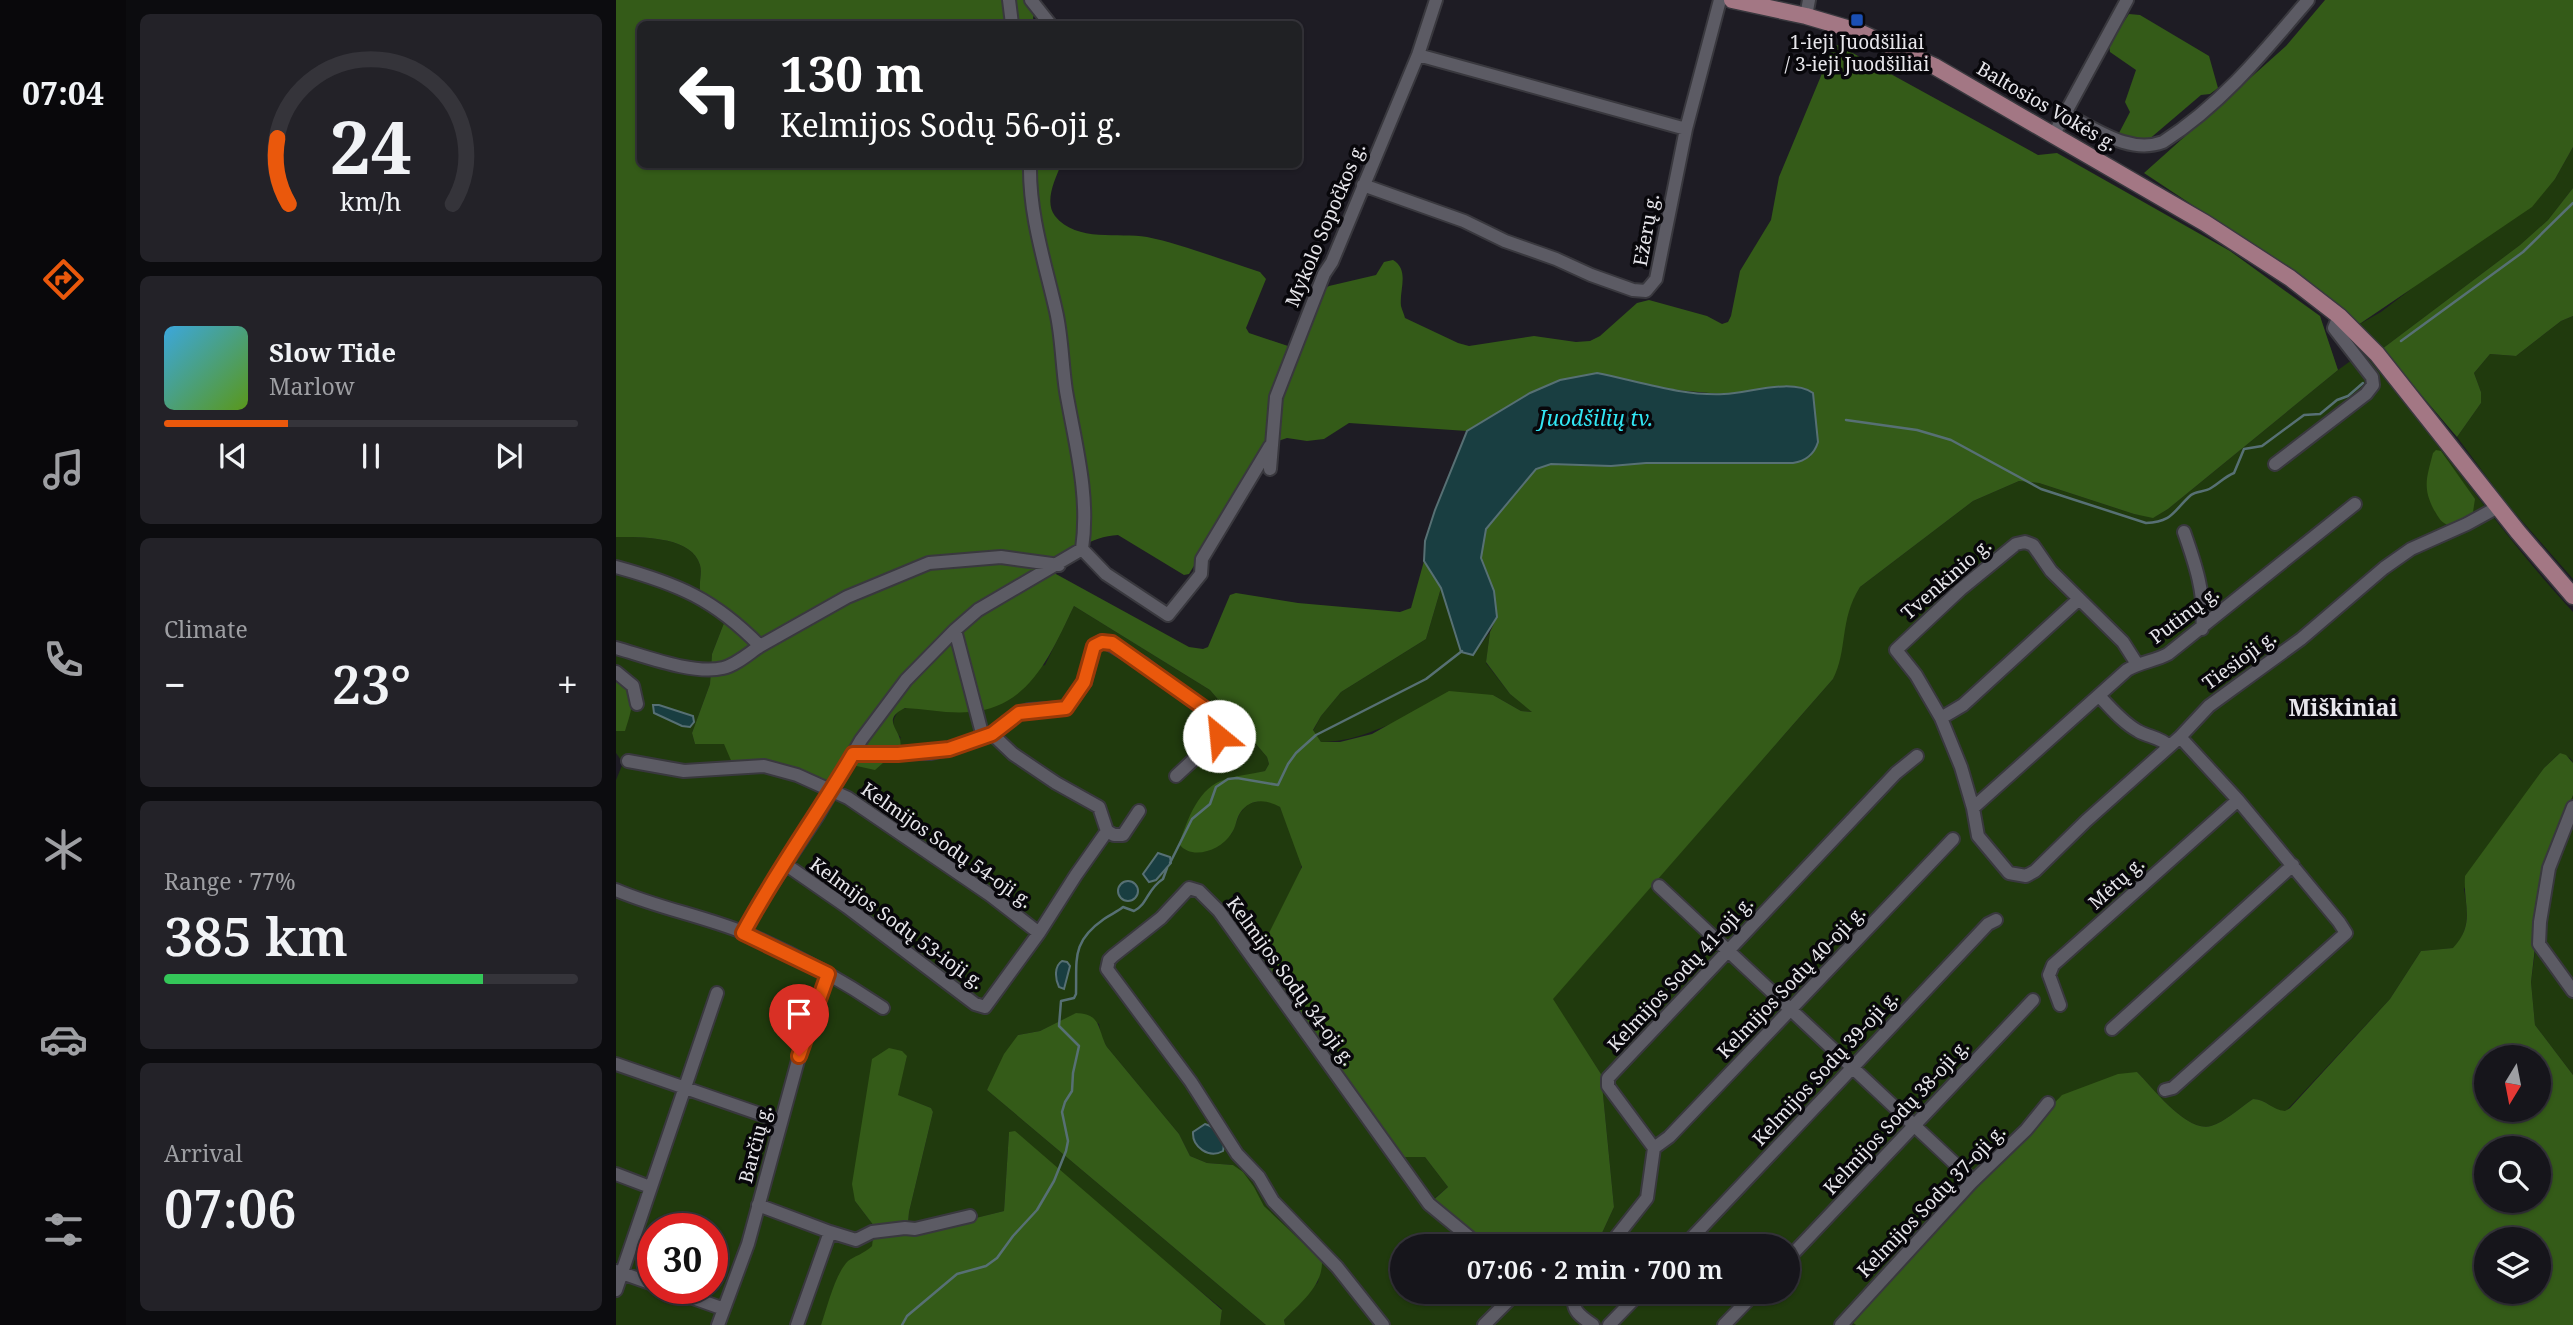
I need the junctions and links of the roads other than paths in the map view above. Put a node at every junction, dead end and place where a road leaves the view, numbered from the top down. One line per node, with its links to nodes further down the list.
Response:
1 (1009, 0): 9 (street)
2 (1031, 0): 10 (street)
3 (1436, 0): 11 (street, Mykolo Sopočkos g.)
4 (1720, 0): 13 (street, Ežerų g.)
5 (1732, 0): 8 (main road, Baltosios Vokės g.)
6 (2127, 0): 12 (street)
7 (2302, 2): 12 (street)
8 (1808, 8): 14 (main road, Baltosios Vokės g.)
9 (1012, 21)
10 (1048, 21)
11 (1418, 55): 13 (street); 16 (street, Mykolo Sopočkos g.)
12 (2065, 114): 14 (street)
13 (1686, 129): 16 (street, Ežerų g.)
14 (2054, 134): 17 (main road, Baltosios Vokės g.)
15 (1030, 168): 24 (street)
16 (1363, 185): 18 (street, Mykolo Sopočkos g.)
17 (2339, 316): 19 (street); 22 (main road, Baltosios Vokės g.)
18 (1272, 443): 20 (street, Mykolo Sopočkos g.); 24 (street)
19 (2275, 464)
20 (1269, 469)
21 (2355, 504): 29 (street, Putinų g.)
22 (2498, 507): 27 (main road, Baltosios Vokės g.); 39 (street, Tiesioji g.)
23 (2184, 532): 29 (street)
24 (1082, 550): 25 (street)
25 (1059, 565): 30 (street); 31 (street)
26 (616, 567): 31 (street)
27 (2573, 596)
28 (2079, 599): 33 (street, Tvenkinio g.); 37 (street); 37 (street, Tvenkinio g.)
29 (2202, 629): 33 (street, Putinų g.)
30 (955, 630): 38 (street); 41 (street)
31 (760, 646): 32 (street)
32 (616, 648)
33 (2137, 664): 35 (street, Putinų g.)
34 (616, 672): 36 (street)
35 (2099, 696): 40 (street); 48 (street, Putinų g.)
36 (637, 704)
37 (1941, 718): 48 (street)
38 (988, 735): 41 (street); 44 (street); 50 (street)
39 (2180, 737): 40 (street, Tiesioji g.); 46 (street)
40 (2169, 746): 48 (street, Tiesioji g.)
41 (853, 754): 45 (street)
42 (1917, 756): 59 (street, Kelmijos Sodų 41-oji g.)
43 (628, 761): 45 (street, Kelmijos Sodų 54-oji g.)
44 (1176, 776)
45 (832, 791): 52 (street); 58 (street, Kelmijos Sodų 54-oji g.)
46 (2238, 800): 53 (street); 64 (street, Mėtų g.)
47 (2573, 807): 61 (street)
48 (1973, 808)
49 (1139, 811): 50 (street)
50 (1107, 831): 58 (street, Kelmijos Sodų 53-ioji g.)
51 (1953, 839): 66 (street, Kelmijos Sodų 40-oji g.)
52 (785, 864): 57 (street); 58 (street, Kelmijos Sodų 53-ioji g.)
53 (2293, 865): 67 (street); 71 (street)
54 (1660, 886): 59 (street)
55 (616, 890): 57 (street)
56 (1996, 920): 69 (street, Kelmijos Sodų 39-oji g.)
57 (743, 933): 60 (street)
58 (1039, 933)
59 (1729, 951): 66 (street); 75 (street, Kelmijos Sodų 41-oji g.)
60 (828, 974): 65 (street); 73 (street, Barčių g.)
61 (2573, 991)
62 (717, 993): 70 (street)
63 (2033, 1000): 74 (street, Kelmijos Sodų 38-oji g.)
64 (2060, 1006)
65 (883, 1008)
66 (1790, 1009): 69 (street); 75 (street, Kelmijos Sodų 40-oji g.)
67 (2112, 1029)
68 (616, 1065): 70 (street)
69 (1852, 1068): 74 (street); 84 (street, Kelmijos Sodų 39-oji g.)
70 (684, 1090): 73 (street); 78 (street)
71 (2165, 1090)
72 (2048, 1103): 77 (street, Kelmijos Sodų 37-oji g.)
73 (780, 1121): 79 (street, Barčių g.)
74 (1914, 1126): 77 (street); 85 (street, Kelmijos Sodų 38-oji g.)
75 (1654, 1148): 83 (street)
76 (616, 1174): 78 (street)
77 (1971, 1183): 102 (street, Kelmijos Sodų 37-oji g.)
78 (650, 1187): 86 (street)
79 (758, 1205): 81 (street); 94 (street, Barčių g.)
80 (970, 1216): 81 (street)
81 (831, 1233): 96 (street)
82 (1465, 1234): 97 (street, Kelmijos Sodų 34-oji g.)
83 (1618, 1234)
84 (1695, 1234)
85 (1800, 1246)
86 (619, 1272): 87 (street); 88 (street)
87 (637, 1278)
88 (616, 1290)
89 (710, 1304): 94 (street)
90 (1505, 1304): 98 (street)
91 (1574, 1304): 99 (street)
92 (1629, 1304): 100 (street)
93 (1744, 1304): 101 (street)
94 (724, 1309): 95 (street, Barčių g.)
95 (718, 1325)
96 (797, 1325)
97 (1382, 1325)
98 (1484, 1325)
99 (1593, 1325)
100 (1609, 1325)
101 (1724, 1325)
102 (1841, 1325)

